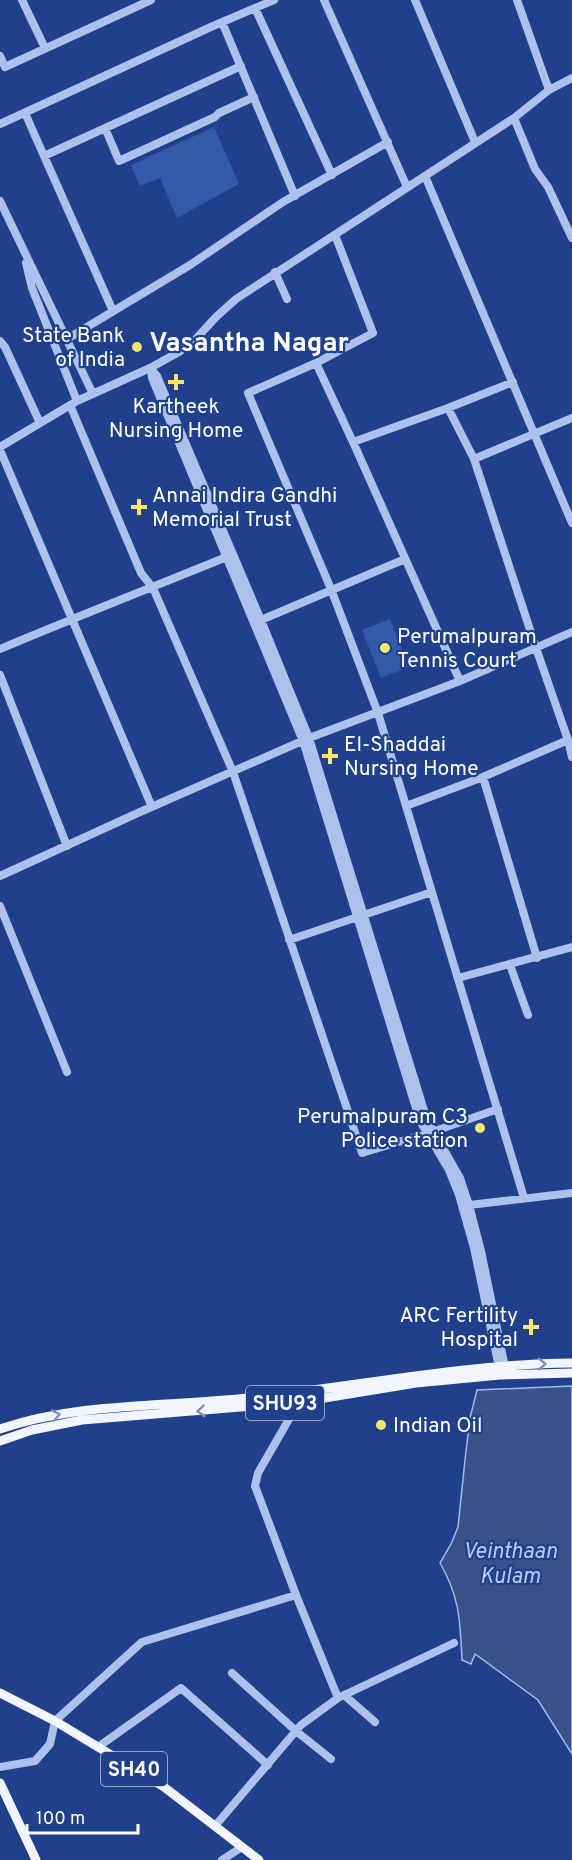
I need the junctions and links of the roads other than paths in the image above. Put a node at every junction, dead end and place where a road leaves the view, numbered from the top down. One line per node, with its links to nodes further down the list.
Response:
1 (22, 0): 10 (street)
2 (151, 0): 10 (street)
3 (274, 0): 7 (street)
4 (324, 0): 20 (street)
5 (415, 0): 21 (street)
6 (517, 0): 14 (street)
7 (263, 2): 8 (street)
8 (255, 8): 9 (street); 23 (street)
9 (222, 22): 12 (street); 16 (street)
10 (45, 48): 11 (street)
11 (0, 56)
12 (241, 66): 15 (street); 19 (street)
13 (572, 78): 14 (street)
14 (549, 90): 17 (street)
15 (254, 97): 19 (street); 26 (street)
16 (24, 113): 18 (street); 22 (street)
17 (514, 118): 21 (street); 29 (street)
18 (0, 124)
19 (105, 128): 22 (street)
20 (388, 142): 23 (street); 25 (street)
21 (475, 142): 24 (street)
22 (44, 156): 33 (street)
23 (332, 175): 26 (street)
24 (425, 176): 25 (street); 38 (street)
25 (407, 188): 28 (street)
26 (295, 196): 33 (street)
27 (0, 201): 30 (street)
28 (335, 235): 31 (street); 36 (street)
29 (572, 238)
30 (22, 247): 34 (street); 40 (street)
31 (275, 272): 32 (street); 37 (street)
32 (287, 299)
33 (113, 311): 34 (street)
34 (67, 339): 39 (street)
35 (0, 341): 43 (street)
36 (316, 363): 45 (street); 52 (street)
37 (150, 368): 39 (street); 49 (street)
38 (513, 382): 41 (street); 44 (street)
39 (93, 394): 40 (street)
40 (74, 403): 43 (street); 51 (street)
41 (448, 408): 45 (street); 47 (street)
42 (572, 418): 44 (street)
43 (40, 423): 46 (street)
44 (535, 434): 47 (street); 48 (street)
45 (353, 442): 50 (street)
46 (0, 448): 53 (street)
47 (474, 459): 56 (street)
48 (572, 522)
49 (230, 556): 51 (street); 54 (street); 61 (street)
50 (405, 559): 52 (street); 59 (street)
51 (153, 588): 53 (street); 64 (street)
52 (330, 589): 54 (street); 60 (street)
53 (72, 618): 57 (street); 67 (street)
54 (261, 620): 61 (street)
55 (572, 633): 56 (street)
56 (536, 648): 59 (street); 62 (street)
57 (0, 649)
58 (0, 675): 68 (street)
59 (460, 681): 60 (street)
60 (378, 713): 61 (street); 66 (street)
61 (306, 740): 64 (street); 72 (street)
62 (568, 740): 63 (street); 65 (street)
63 (572, 757)
64 (232, 772): 67 (street); 73 (street)
65 (483, 777): 66 (street); 75 (street)
66 (406, 806): 70 (street)
67 (152, 807): 68 (street)
68 (67, 846): 69 (street)
69 (0, 876)
70 (432, 891): 72 (street); 77 (street)
71 (0, 906): 79 (street)
72 (360, 916): 73 (street); 81 (street)
73 (289, 940): 81 (street)
74 (572, 947): 75 (street)
75 (537, 958): 76 (street)
76 (510, 965): 77 (street); 78 (street)
77 (458, 978): 80 (street)
78 (528, 1015)
79 (67, 1072)
80 (498, 1109): 81 (street); 83 (street)
81 (429, 1133): 84 (street); 86 (street)
82 (572, 1193): 83 (street)
83 (524, 1198): 84 (street)
84 (469, 1205): 86 (street)
85 (572, 1363): 86 (main road, SHU93, one-way to 85)
86 (503, 1370): 87 (main road, SHU93); 88 (main road, SHU93)
87 (572, 1373)
88 (300, 1397): 89 (main road, SHU93, one-way to 88); 90 (main road, SHU93, one-way to 90); 91 (street)
89 (0, 1430)
90 (0, 1441)
91 (296, 1594): 95 (street); 96 (street)
92 (454, 1643): 95 (street)
93 (232, 1673): 98 (street)
94 (0, 1693): 96 (main road, SH40)
95 (341, 1696): 97 (street); 98 (street)
96 (55, 1721): 99 (main road, SH40); 102 (street)
97 (375, 1722)
98 (296, 1731): 100 (street); 101 (street)
99 (98, 1747): 101 (street); 104 (main road, SH40)
100 (331, 1759)
101 (268, 1765): 104 (street)
102 (0, 1767)
103 (0, 1782): 106 (main road)
104 (215, 1826): 105 (main road, SH40)
105 (242, 1847): 107 (street); 108 (main road, SH40)
106 (36, 1860)
107 (222, 1860)
108 (259, 1860)

